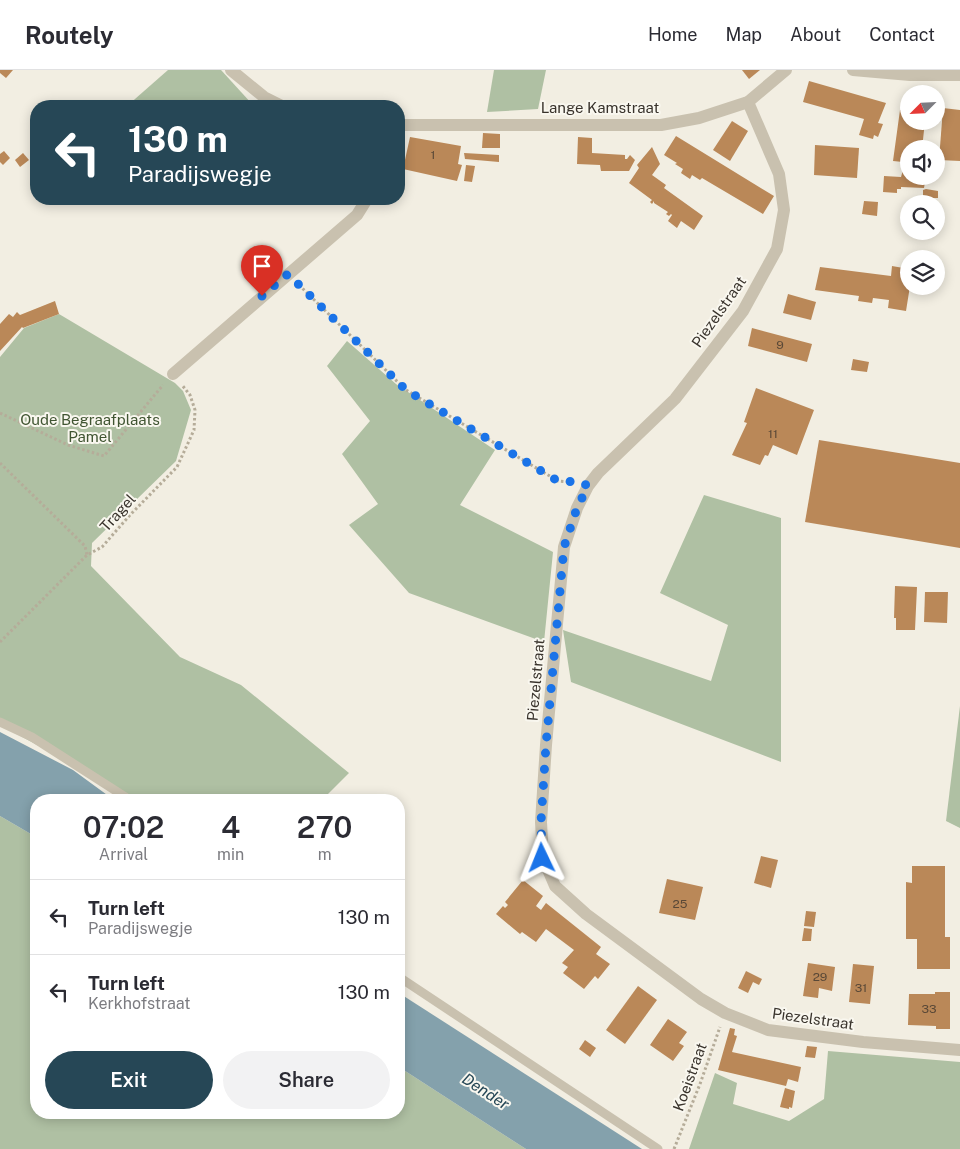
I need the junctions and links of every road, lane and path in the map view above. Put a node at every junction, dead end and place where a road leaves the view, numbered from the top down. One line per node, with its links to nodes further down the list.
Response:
1 (231, 70): 5 (street)
2 (786, 70): 6 (street, Lange Kamstraat)
3 (853, 70): 4 (street)
4 (960, 75)
5 (268, 100)
6 (748, 102): 7 (street, Lange Kamstraat); 13 (street, Piezelstraat)
7 (405, 125)
8 (363, 205): 9 (street)
9 (288, 274): 10 (street); 13 (path)
10 (173, 374): 11 (path); 14 (path, Tragel)
11 (0, 413)
12 (0, 464): 14 (path)
13 (588, 486): 19 (street, Piezelstraat)
14 (87, 556): 15 (path, Tragel)
15 (0, 642)
16 (0, 722): 17 (lane)
17 (121, 794)
18 (405, 981): 21 (lane)
19 (724, 1013): 20 (street, Piezelstraat); 22 (path, Koeistraat)
20 (960, 1050)
21 (658, 1149)
22 (674, 1149)

